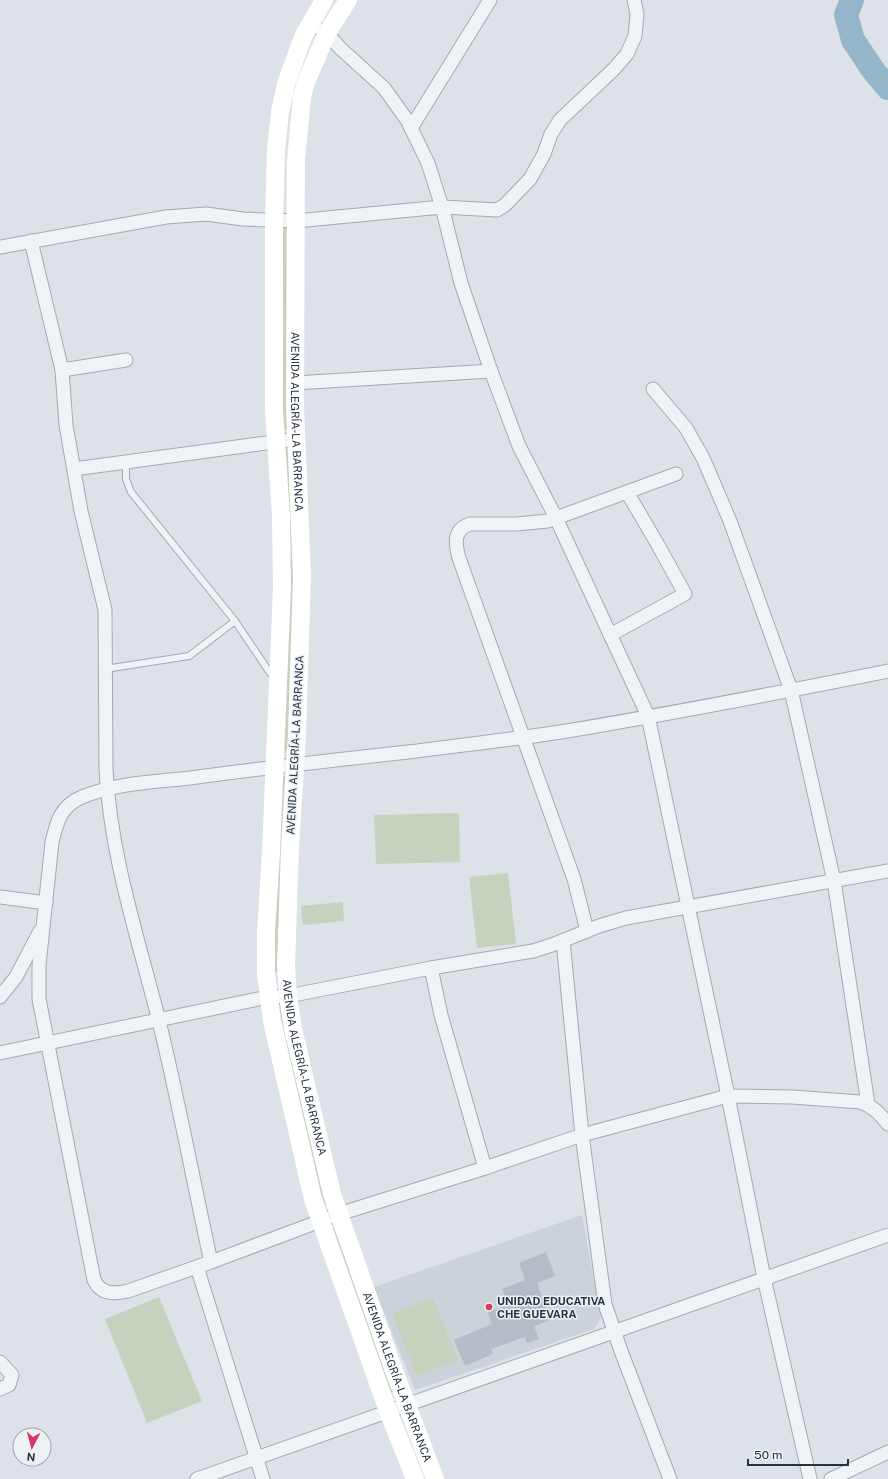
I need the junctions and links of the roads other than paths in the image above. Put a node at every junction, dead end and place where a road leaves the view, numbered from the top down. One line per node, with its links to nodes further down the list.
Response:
1 (324, 0): 5 (main road, AVENIDA ALEGRÍA-LA BARRANCA)
2 (348, 0): 6 (main road, AVENIDA ALEGRÍA-LA BARRANCA)
3 (490, 0): 7 (street)
4 (634, 0): 8 (street)
5 (310, 24): 6 (street); 9 (main road, AVENIDA ALEGRÍA-LA BARRANCA)
6 (327, 33): 7 (street); 10 (main road, AVENIDA ALEGRÍA-LA BARRANCA)
7 (411, 128): 8 (street)
8 (442, 207): 10 (street); 15 (street)
9 (274, 220): 10 (street); 11 (street); 19 (main road, AVENIDA ALEGRÍA-LA BARRANCA)
10 (296, 221): 16 (main road, AVENIDA ALEGRÍA-LA BARRANCA)
11 (31, 241): 12 (street); 14 (street)
12 (0, 247)
13 (126, 360): 14 (street)
14 (62, 370): 21 (street)
15 (491, 371): 16 (street); 24 (street)
16 (295, 383): 18 (main road, AVENIDA ALEGRÍA-LA BARRANCA)
17 (652, 390): 30 (street)
18 (296, 439): 19 (street); 33 (main road, AVENIDA ALEGRÍA-LA BARRANCA)
19 (276, 441): 20 (street); 29 (main road, AVENIDA ALEGRÍA-LA BARRANCA)
20 (126, 461): 21 (street); 25 (lane)
21 (74, 469): 27 (street)
22 (676, 474): 23 (street)
23 (627, 492): 24 (street); 26 (street)
24 (556, 518): 26 (street); 32 (street)
25 (235, 621): 27 (lane); 29 (lane)
26 (610, 635): 31 (street)
27 (105, 669): 35 (street)
28 (888, 671): 30 (street)
29 (279, 678): 34 (main road, AVENIDA ALEGRÍA-LA BARRANCA)
30 (791, 690): 31 (street); 37 (street)
31 (648, 716): 32 (street); 40 (street)
32 (522, 738): 33 (street); 42 (street)
33 (295, 765): 34 (street); 45 (main road, AVENIDA ALEGRÍA-LA BARRANCA)
34 (275, 767): 35 (street); 47 (main road, AVENIDA ALEGRÍA-LA BARRANCA)
35 (107, 788): 39 (street); 48 (street)
36 (888, 871): 37 (street)
37 (834, 881): 40 (street); 52 (street)
38 (0, 897): 39 (street)
39 (46, 903): 41 (street)
40 (688, 907): 42 (street); 51 (street)
41 (43, 924): 46 (street); 49 (street)
42 (587, 931): 43 (street)
43 (563, 941): 44 (street); 54 (street)
44 (431, 968): 45 (street); 55 (street)
45 (288, 996): 47 (street); 56 (main road, AVENIDA ALEGRÍA-LA BARRANCA)
46 (0, 997)
47 (268, 997): 48 (street); 57 (main road, AVENIDA ALEGRÍA-LA BARRANCA)
48 (158, 1019): 49 (street); 59 (street)
49 (48, 1043): 50 (street); 60 (street)
50 (0, 1053)
51 (728, 1096): 52 (street); 54 (street); 61 (street)
52 (868, 1104): 53 (street)
53 (888, 1124)
54 (582, 1135): 55 (street); 62 (street)
55 (485, 1168): 56 (street)
56 (339, 1214): 57 (street); 65 (main road, AVENIDA ALEGRÍA-LA BARRANCA)
57 (320, 1221): 59 (street); 66 (main road, AVENIDA ALEGRÍA-LA BARRANCA)
58 (888, 1235): 61 (street)
59 (211, 1262): 60 (street)
60 (197, 1267): 68 (street)
61 (764, 1278): 62 (street); 74 (street)
62 (614, 1331): 65 (street); 73 (street)
63 (0, 1362): 64 (street)
64 (0, 1389)
65 (406, 1404): 66 (street); 72 (main road, AVENIDA ALEGRÍA-LA BARRANCA)
66 (388, 1411): 68 (street); 71 (main road, AVENIDA ALEGRÍA-LA BARRANCA)
67 (888, 1452): 75 (street)
68 (255, 1458): 69 (street); 70 (street)
69 (197, 1479)
70 (263, 1479)
71 (415, 1479)
72 (435, 1479)
73 (670, 1479)
74 (810, 1479)
75 (831, 1479)

